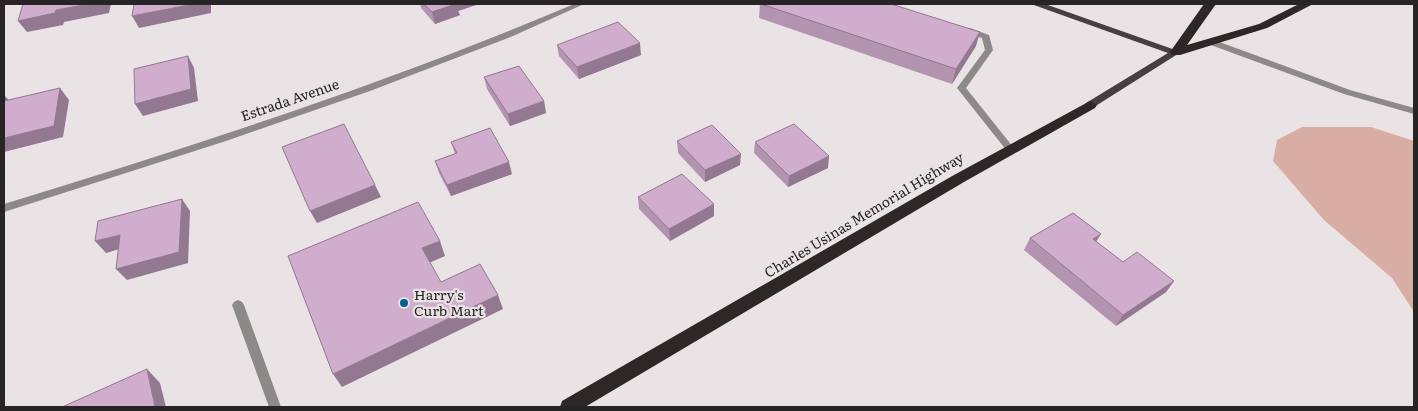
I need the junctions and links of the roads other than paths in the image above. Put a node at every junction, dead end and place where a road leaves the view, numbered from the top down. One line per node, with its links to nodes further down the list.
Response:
1 (580, 4): 11 (street, Estrada Avenue)
2 (1036, 4): 7 (main road)
3 (1210, 4): 7 (highway, Charles Usinas Memorial Highway)
4 (1307, 4): 6 (highway, Charles Usinas Memorial Highway)
5 (958, 28): 10 (street)
6 (1211, 42): 7 (highway, Charles Usinas Memorial Highway); 9 (street)
7 (1176, 52): 8 (main road, Charles Usinas Memorial Highway)
8 (1090, 106): 10 (highway, Charles Usinas Memorial Highway)
9 (1414, 111)
10 (1010, 149): 14 (highway, Charles Usinas Memorial Highway)
11 (4, 208)
12 (238, 305): 13 (street)
13 (274, 407)
14 (569, 407)

